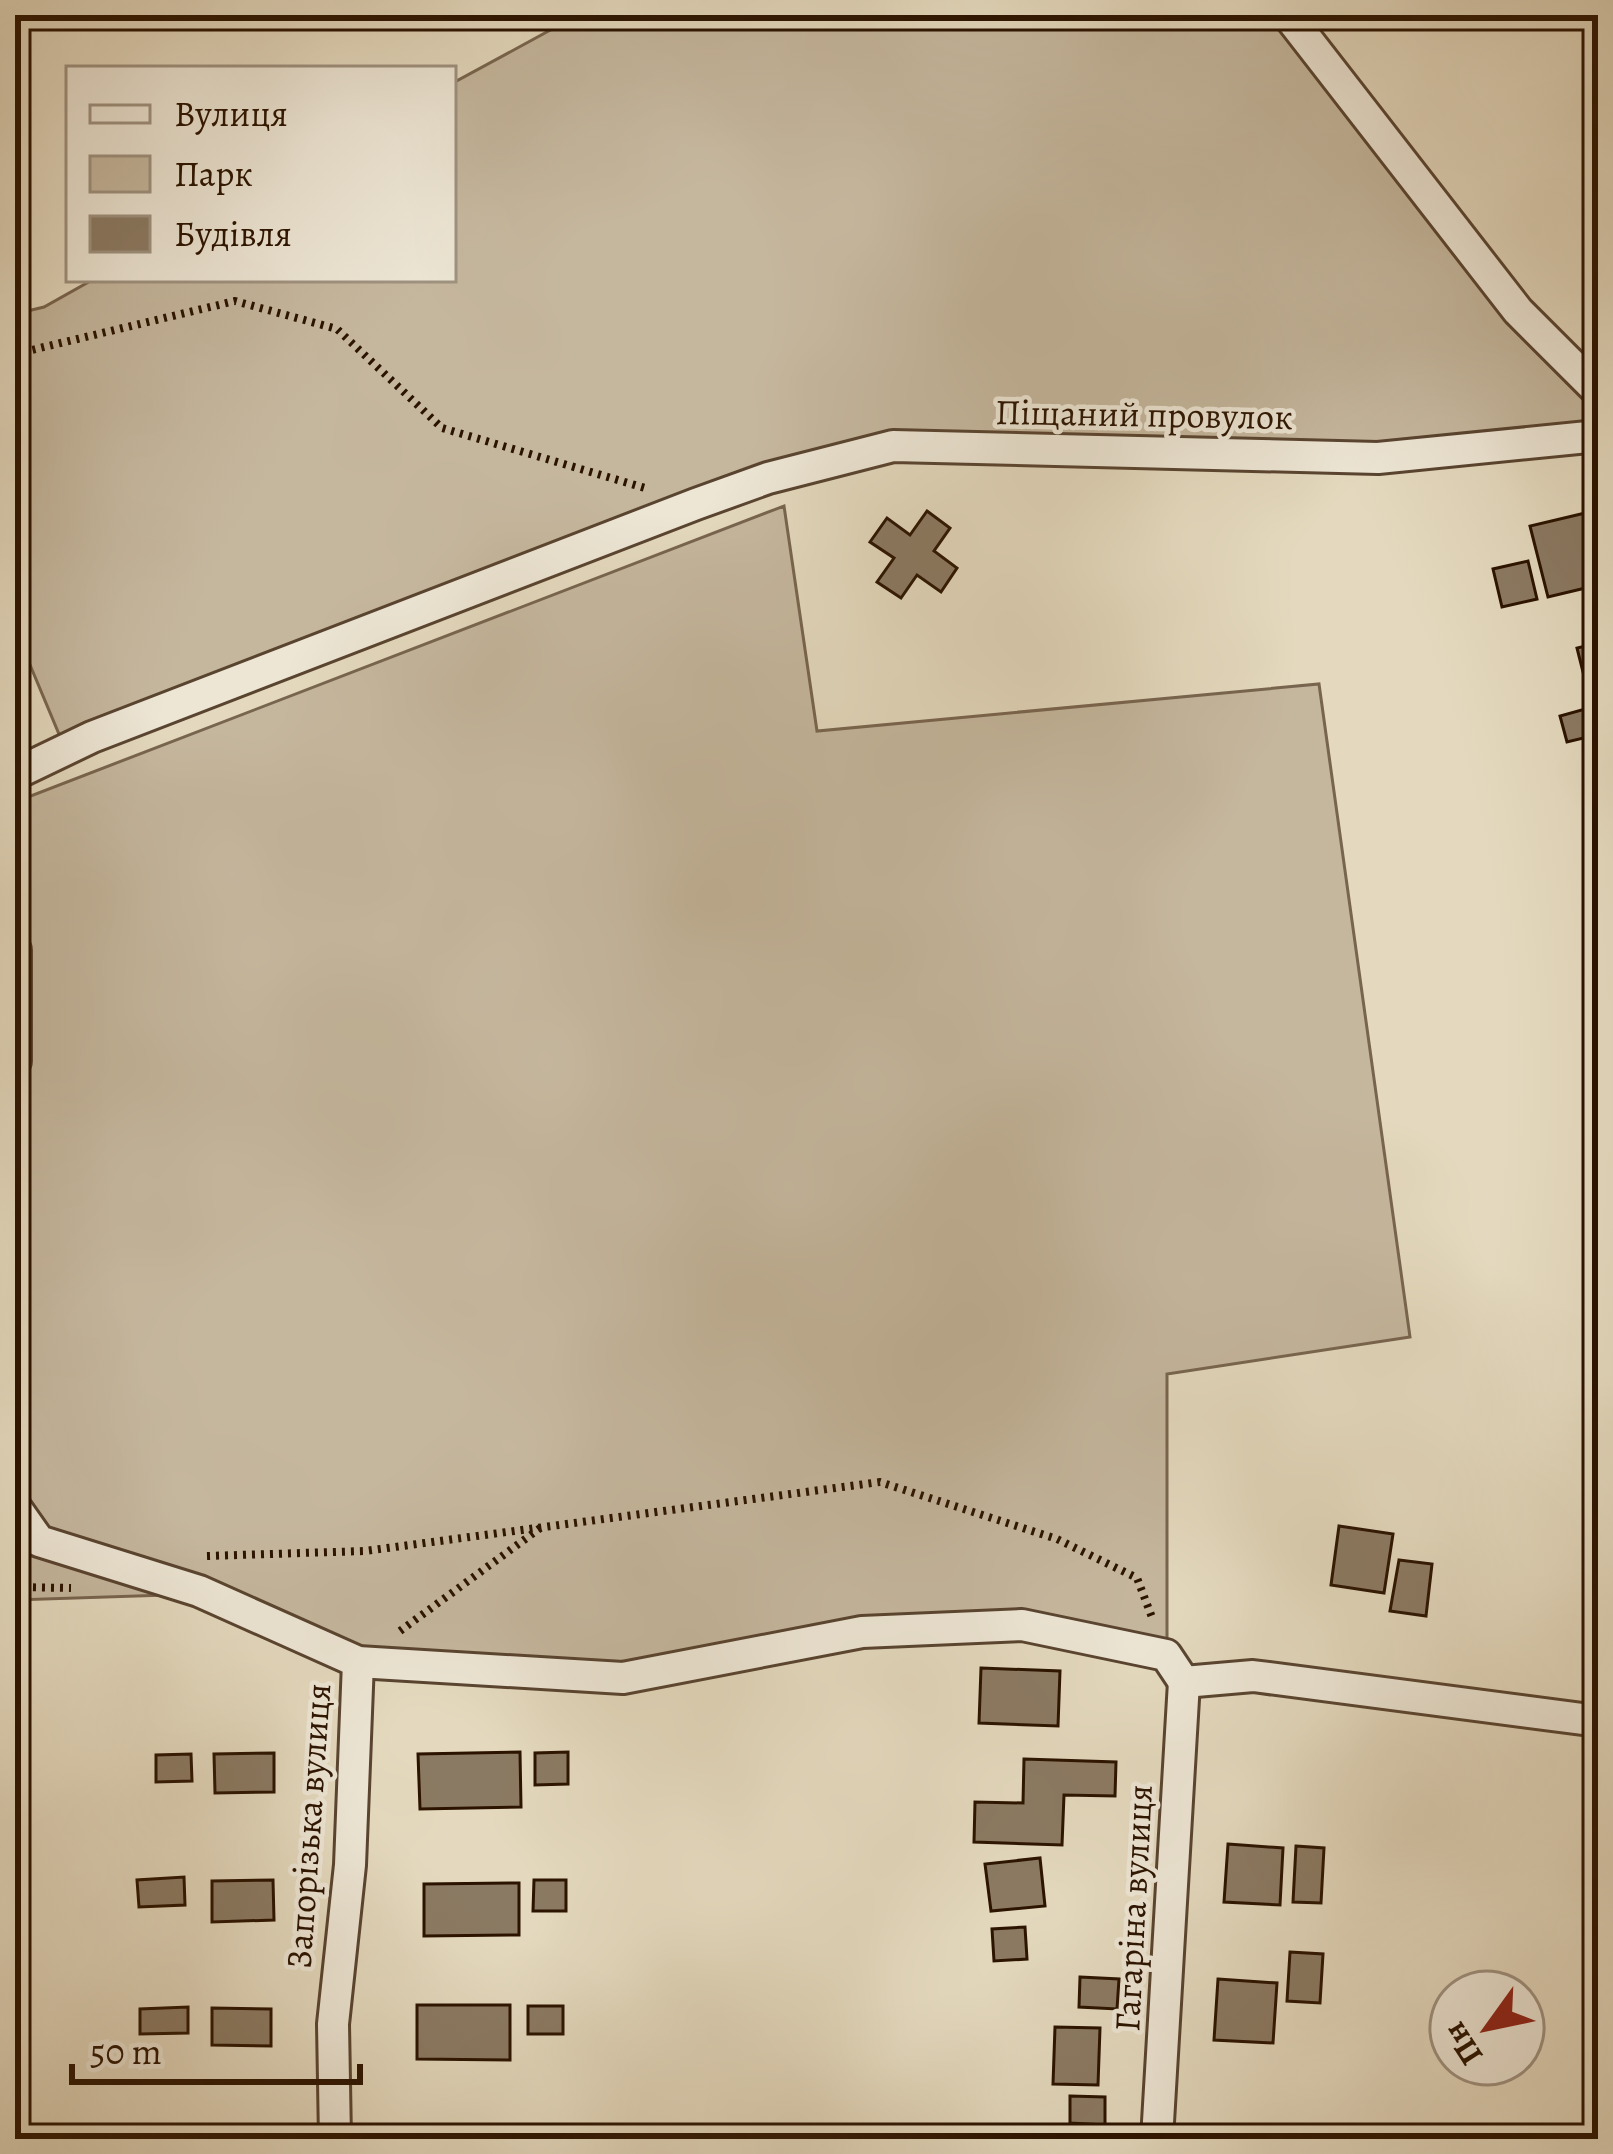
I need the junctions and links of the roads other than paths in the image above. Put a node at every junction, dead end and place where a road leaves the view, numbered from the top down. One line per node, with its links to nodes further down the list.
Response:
1 (1288, 15): 2 (street)
2 (1598, 391)
3 (1598, 436): 4 (street, Піщаний провулок)
4 (15, 774)
5 (15, 950): 6 (street)
6 (15, 1061)
7 (15, 1507): 8 (street)
8 (358, 1662): 9 (street); 11 (street, Запорізька вулиця)
9 (1184, 1682): 10 (street); 12 (street, Гагаріна вулиця)
10 (1598, 1721)
11 (335, 2139)
12 (1157, 2139)

